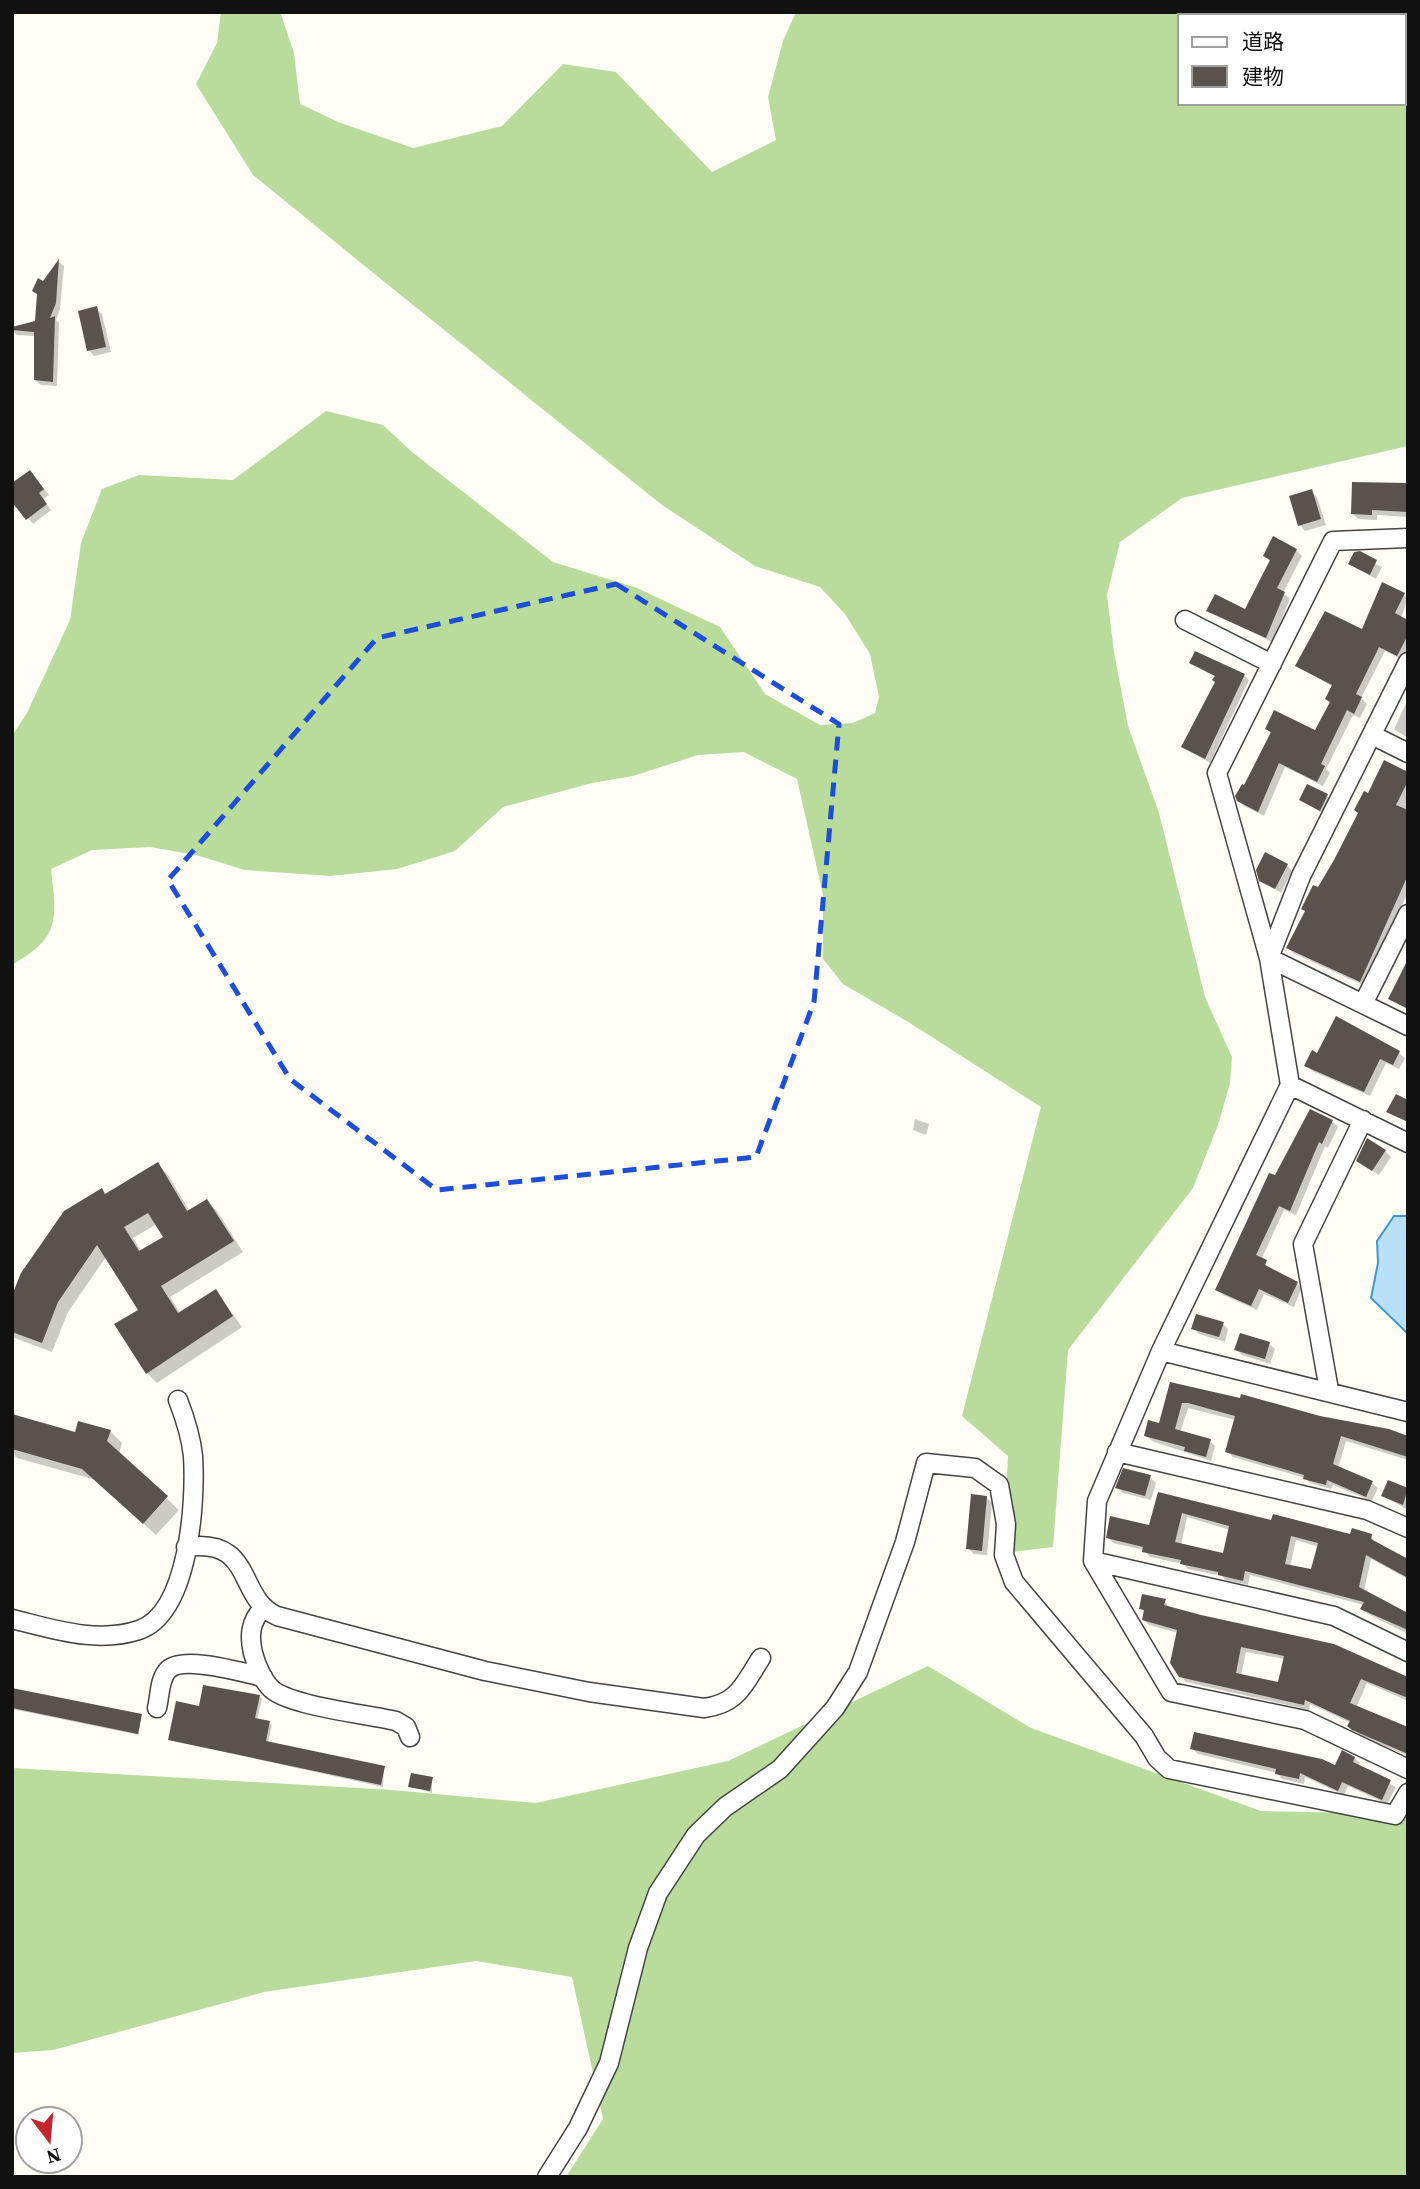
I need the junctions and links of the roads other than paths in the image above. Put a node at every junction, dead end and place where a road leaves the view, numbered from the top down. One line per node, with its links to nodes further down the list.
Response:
1 (1408, 538): 4 (street)
2 (1185, 620): 4 (street)
3 (1408, 663): 5 (street)
4 (1272, 664): 8 (street)
5 (1372, 735): 6 (street); 8 (street)
6 (1408, 753)
7 (1408, 914): 9 (street)
8 (1269, 958): 9 (street); 11 (street)
9 (1363, 1004): 10 (street)
10 (1408, 1026)
11 (1290, 1085): 12 (street); 14 (street)
12 (1363, 1120): 13 (street); 15 (street)
13 (1408, 1143)
14 (1161, 1352): 15 (street); 18 (street)
15 (1329, 1390): 17 (street)
16 (178, 1399): 20 (street)
17 (1408, 1412)
18 (1117, 1452): 19 (street); 21 (street)
19 (1408, 1528)
20 (186, 1547): 22 (street); 23 (street)
21 (1093, 1561): 24 (street); 29 (street)
22 (263, 1608): 25 (street); 26 (street)
23 (12, 1619)
24 (1408, 1651)
25 (761, 1658)
26 (264, 1677): 27 (street); 28 (street)
27 (157, 1708)
28 (410, 1737)
29 (1408, 1769)
30 (1408, 1793): 31 (street)
31 (547, 2177)

